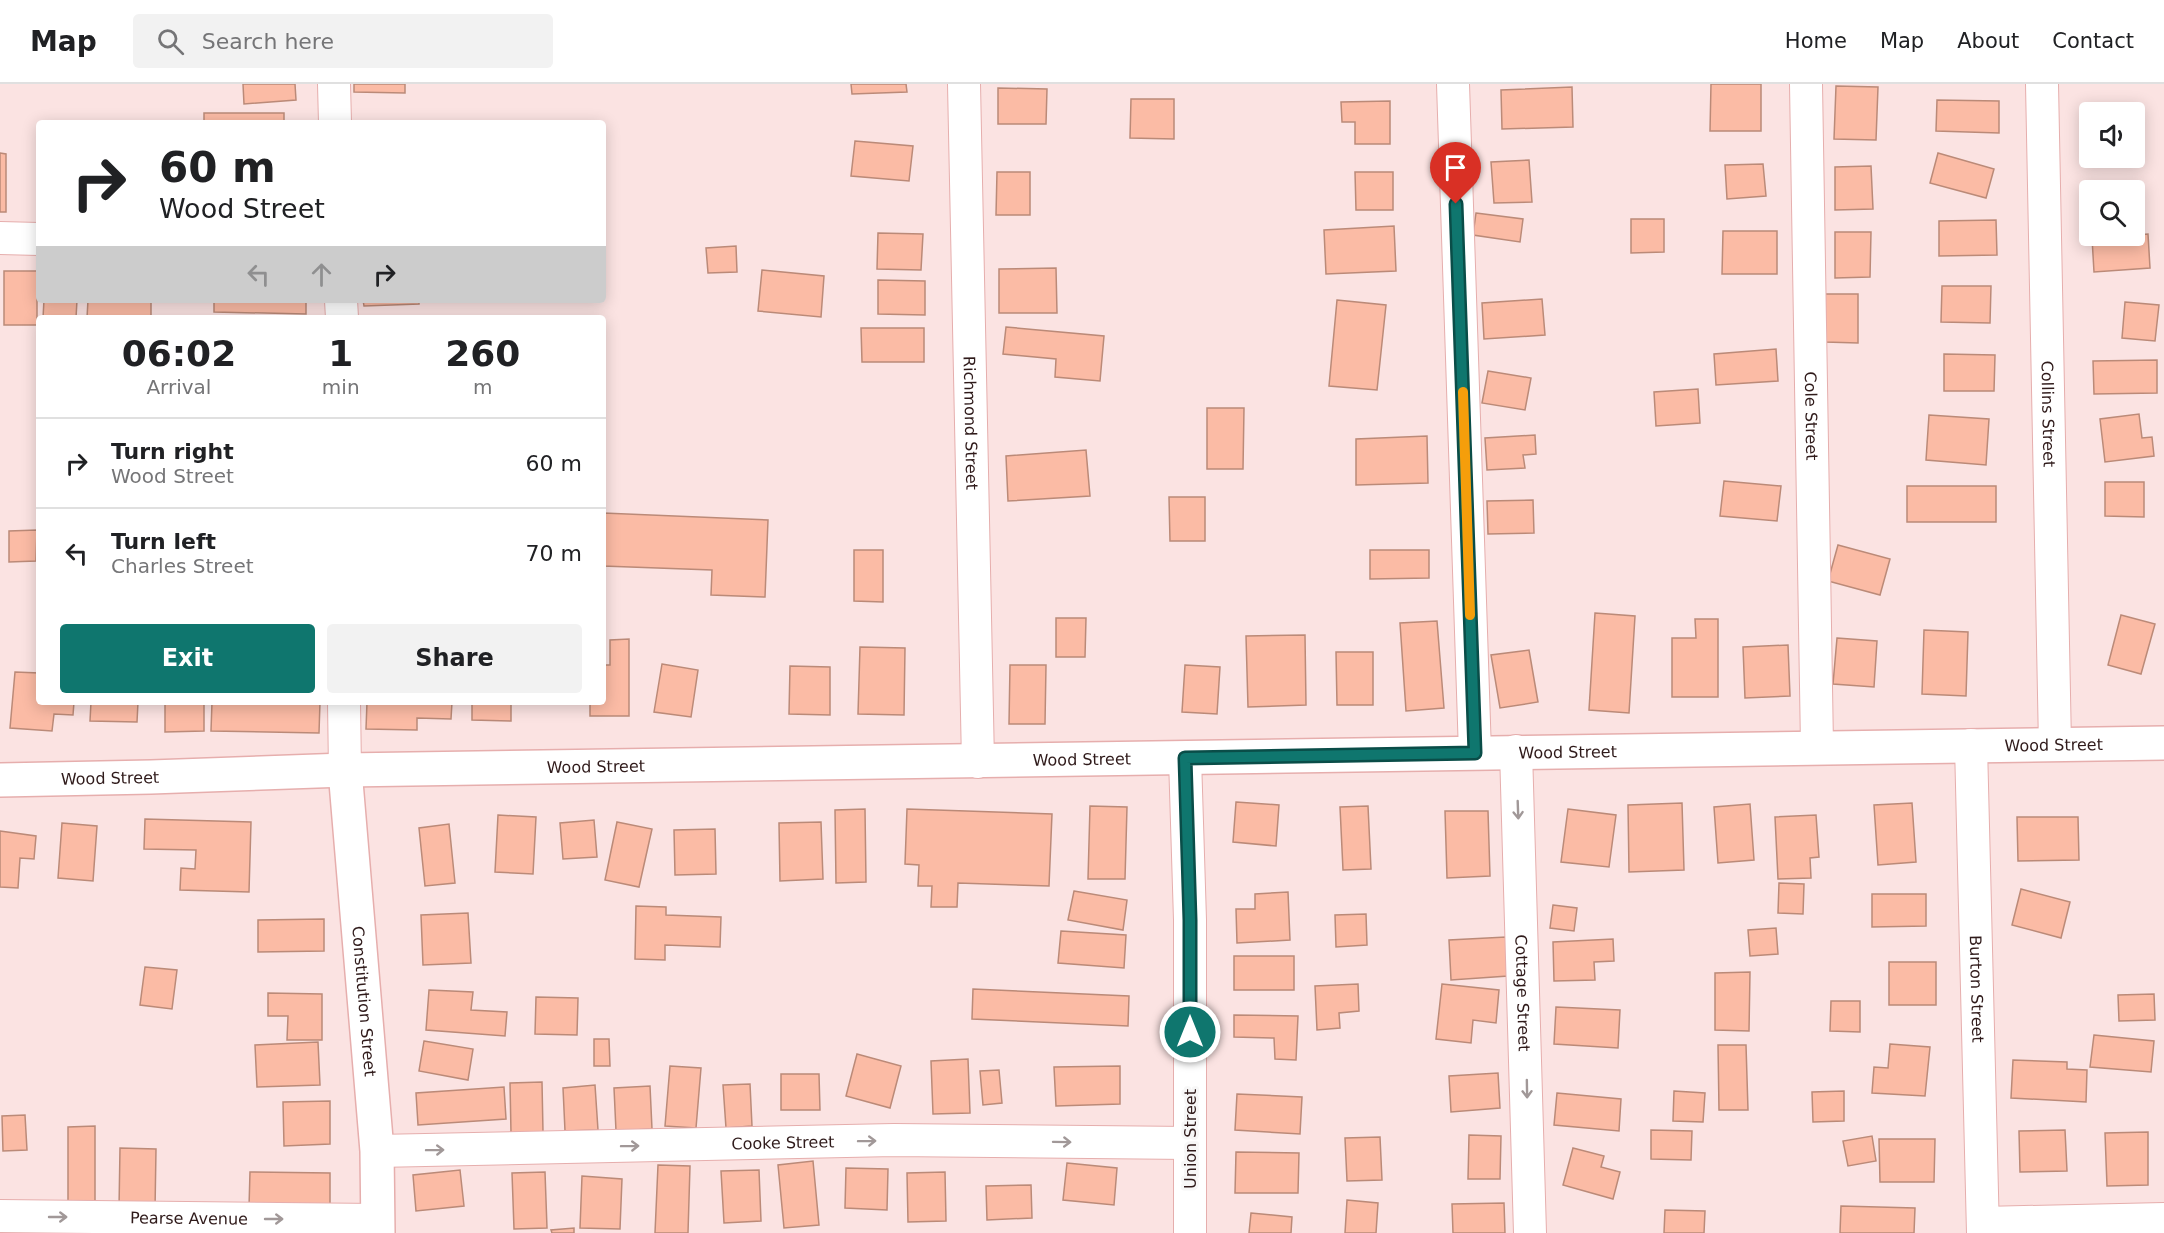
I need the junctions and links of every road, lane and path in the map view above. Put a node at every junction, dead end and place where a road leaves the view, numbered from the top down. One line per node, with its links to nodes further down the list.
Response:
1 (334, 84): 6 (street)
2 (964, 84): 17 (street, Richmond Street)
3 (1453, 84): 15 (street)
4 (1806, 84): 13 (street, Cole Street)
5 (2042, 84): 12 (street, Collins Street)
6 (335, 120)
7 (0, 238): 8 (street)
8 (36, 239)
9 (344, 705): 18 (street)
10 (2164, 742): 12 (main road, Wood Street)
11 (1971, 745): 12 (main road, Wood Street); 13 (main road, Wood Street); 25 (street, Burton Street)
12 (2055, 745)
13 (1817, 746): 14 (main road, Wood Street)
14 (1516, 751): 15 (main road, Wood Street); 27 (street, Cottage Street, one-way to 27)
15 (1475, 753): 16 (main road, Wood Street)
16 (1185, 758): 17 (main road, Wood Street); 20 (street, Union Street)
17 (978, 762): 18 (main road, Wood Street)
18 (345, 770): 19 (main road, Wood Street); 21 (main road, Constitution Street)
19 (0, 780)
20 (1190, 1143): 21 (street, Cooke Street, one-way to 20); 26 (street, Union Street)
21 (377, 1151): 24 (main road, Constitution Street)
22 (0, 1216): 24 (street, Pearse Avenue, one-way to 24)
23 (2164, 1219): 25 (street)
24 (378, 1226)
25 (1983, 1228)
26 (1190, 1233)
27 (1530, 1233)

